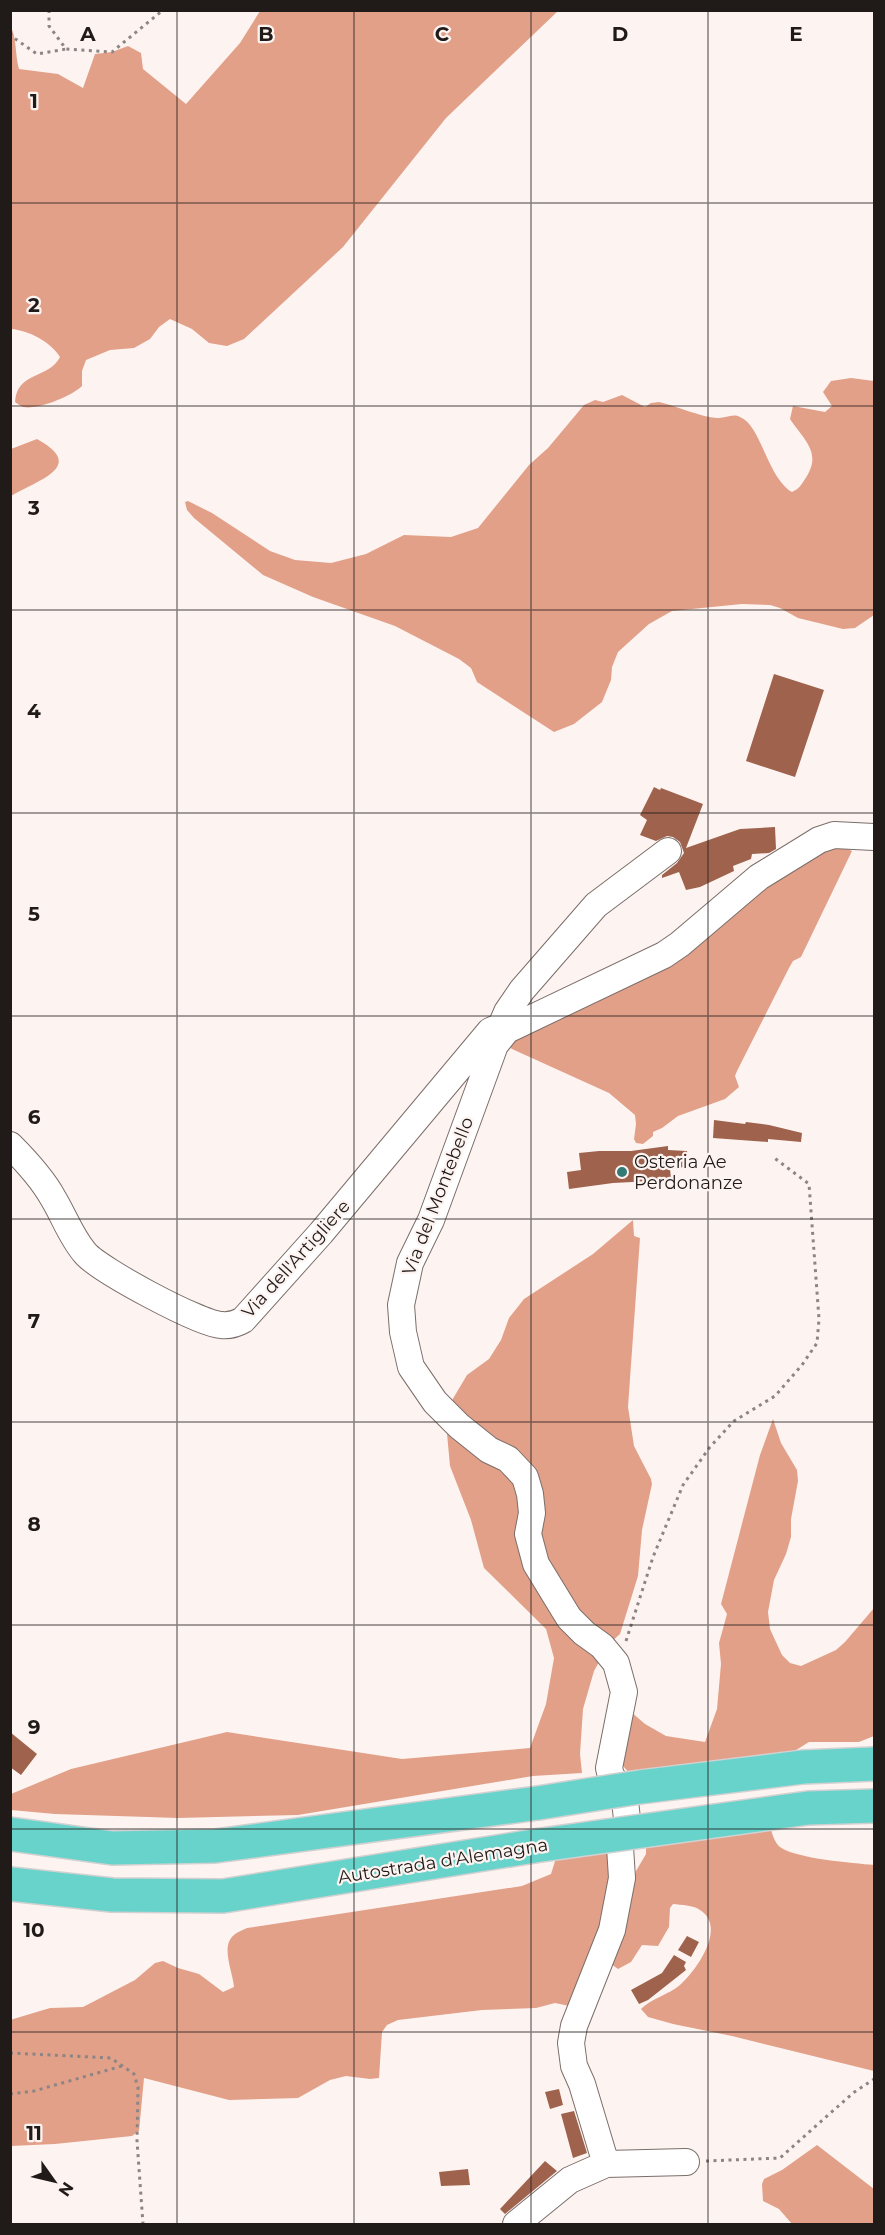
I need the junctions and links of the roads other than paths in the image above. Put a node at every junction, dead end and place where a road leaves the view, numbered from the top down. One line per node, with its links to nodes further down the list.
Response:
1 (874, 837): 3 (street)
2 (668, 851): 3 (street, Via del Montebello)
3 (504, 1028): 4 (street, Via dell'Artigliere); 10 (street, Via del Montebello)
4 (10, 1144)
5 (874, 1764): 7 (highway, bridge)
6 (874, 1806): 8 (highway, Autostrada d'Alemagna, bridge)
7 (10, 1834)
8 (10, 1884)
9 (686, 2162): 10 (street)
10 (606, 2164): 11 (street)
11 (516, 2224)

